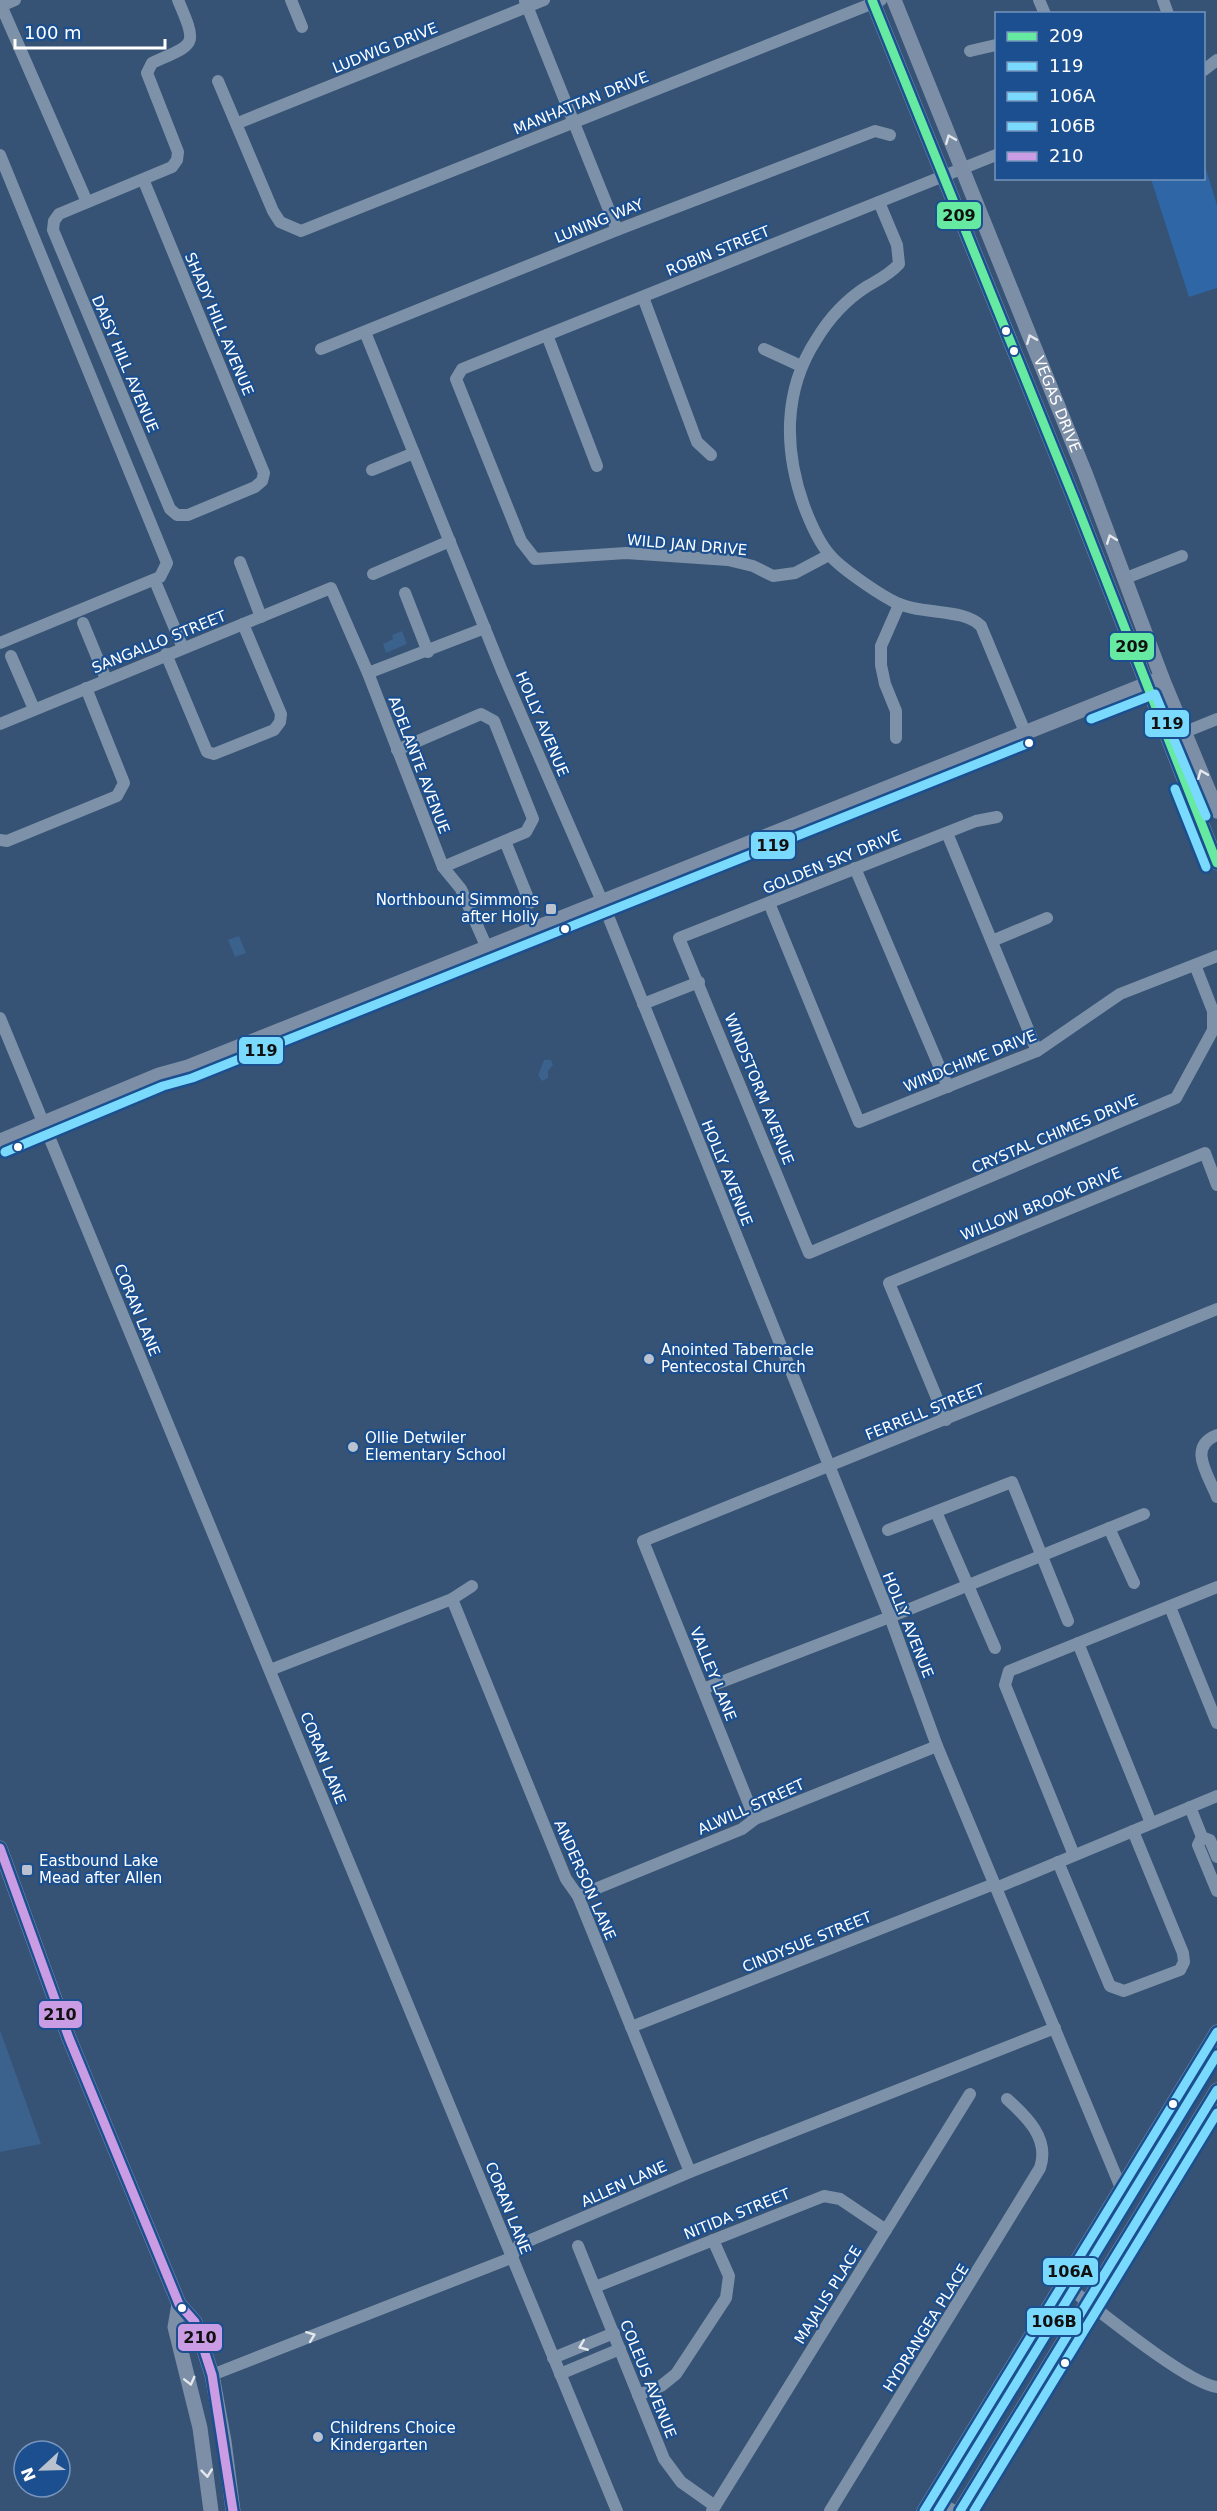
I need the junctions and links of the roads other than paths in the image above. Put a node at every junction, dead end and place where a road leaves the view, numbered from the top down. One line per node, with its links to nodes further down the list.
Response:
1 (15, 0): 8 (street)
2 (178, 0): 20 (street)
3 (291, 0): 9 (street)
4 (544, 0): 7 (street, LUDWIG DRIVE)
5 (894, 0): 18 (main road, VEGAS DRIVE, one-way to 5)
6 (875, 1): 14 (street, MANHATTAN DRIVE); 19 (main road, VEGAS DRIVE)
7 (526, 3): 13 (street, LUDWIG DRIVE); 14 (street)
8 (1, 4): 21 (street)
9 (302, 27)
10 (995, 45): 11 (street)
11 (970, 51)
12 (218, 81): 13 (street)
13 (238, 123): 14 (street, MANHATTAN DRIVE)
14 (574, 123): 23 (street)
15 (890, 135): 23 (street, LUNING WAY)
16 (0, 155): 52 (street)
17 (995, 155): 18 (street, ROBIN STREET)
18 (962, 169): 19 (street, ROBIN STREET); 30 (main road, VEGAS DRIVE, one-way to 18)
19 (943, 177): 22 (street, ROBIN STREET); 31 (main road, VEGAS DRIVE)
20 (143, 179): 21 (street); 36 (street, SHADY HILL AVENUE)
21 (87, 202): 36 (street, DAISY HILL AVENUE)
22 (879, 202): 24 (street, ROBIN STREET); 29 (street)
23 (617, 230): 25 (street, LUNING WAY)
24 (643, 297): 26 (street, ROBIN STREET); 33 (street)
25 (365, 332): 27 (street, LUNING WAY); 32 (street, HOLLY AVENUE)
26 (548, 335): 34 (street); 40 (street, ROBIN STREET)
27 (321, 349)
28 (765, 349): 29 (street)
29 (801, 366): 38 (street)
30 (1054, 394): 31 (main road); 43 (main road, VEGAS DRIVE, one-way to 30)
31 (1035, 402): 60 (main road, VEGAS DRIVE)
32 (414, 453): 35 (street); 37 (street, HOLLY AVENUE)
33 (711, 455)
34 (597, 466)
35 (372, 470)
36 (177, 515)
37 (450, 541): 42 (street); 51 (street, HOLLY AVENUE)
38 (829, 555): 40 (street, WILD JAN DRIVE); 47 (street)
39 (1182, 556): 43 (street)
40 (535, 559)
41 (240, 562): 48 (street)
42 (373, 574)
43 (1126, 578): 58 (main road, VEGAS DRIVE)
44 (157, 586): 53 (street)
45 (331, 588): 48 (street, SANGALLO STREET); 57 (street, ADELANTE AVENUE)
46 (405, 593): 54 (street)
47 (899, 605): 65 (street); 67 (street)
48 (261, 617): 50 (street, SANGALLO STREET)
49 (83, 622): 59 (street)
50 (243, 624): 53 (street, SANGALLO STREET); 55 (street)
51 (485, 628): 54 (street); 77 (street, HOLLY AVENUE)
52 (0, 643)
53 (183, 648): 55 (street, SANGALLO STREET)
54 (428, 652): 57 (street)
55 (166, 654): 59 (street, SANGALLO STREET)
56 (11, 656): 62 (street)
57 (368, 673): 68 (street, ADELANTE AVENUE)
58 (1162, 678): 60 (main road); 66 (main road, VEGAS DRIVE)
59 (106, 679): 61 (street, SANGALLO STREET)
60 (1145, 684): 65 (main road); 74 (main road, VEGAS DRIVE)
61 (86, 688): 62 (street, SANGALLO STREET); 72 (street)
62 (34, 710): 64 (street, SANGALLO STREET)
63 (1217, 718): 66 (street)
64 (0, 724)
65 (1025, 732): 77 (main road)
66 (1185, 732): 69 (main road, VEGAS DRIVE, one-way to 66)
67 (896, 738)
68 (397, 750): 73 (street); 75 (street, ADELANTE AVENUE)
69 (1217, 811)
70 (997, 817): 71 (street, GOLDEN SKY DRIVE)
71 (947, 832): 76 (street, GOLDEN SKY DRIVE); 82 (street)
72 (0, 840)
73 (505, 841): 75 (street); 78 (street)
74 (1216, 855)
75 (443, 867): 83 (street, ADELANTE AVENUE)
76 (855, 868): 79 (street, GOLDEN SKY DRIVE); 90 (street)
77 (602, 901): 83 (main road); 87 (street, HOLLY AVENUE)
78 (530, 903)
79 (769, 903): 81 (street, GOLDEN SKY DRIVE); 90 (street, WINDCHIME DRIVE)
80 (1047, 918): 82 (street)
81 (680, 938): 86 (street, WINDSTORM AVENUE)
82 (992, 941): 89 (street)
83 (487, 948): 91 (main road)
84 (1217, 956): 85 (street, WINDCHIME DRIVE)
85 (1195, 965): 89 (street, WINDCHIME DRIVE); 94 (street, CRYSTAL CHIMES DRIVE)
86 (699, 982): 87 (street); 94 (street, WINDSTORM AVENUE)
87 (643, 1004): 98 (street, HOLLY AVENUE)
88 (0, 1018): 91 (street, CORAN LANE)
89 (1037, 1051): 90 (street, WINDCHIME DRIVE)
90 (948, 1087)
91 (44, 1123): 92 (main road); 116 (street, CORAN LANE)
92 (0, 1141)
93 (1217, 1185): 96 (street, WILLOW BROOK DRIVE)
94 (809, 1253)
95 (1217, 1309): 96 (street, FERRELL STREET)
96 (946, 1420): 98 (street, FERRELL STREET)
97 (1217, 1435): 99 (street)
98 (828, 1467): 104 (street, FERRELL STREET); 112 (street, HOLLY AVENUE)
99 (1217, 1497)
100 (936, 1512): 103 (street); 105 (street); 107 (street)
101 (1144, 1514): 102 (street)
102 (1109, 1528): 105 (street); 106 (street)
103 (888, 1530)
104 (643, 1541): 117 (street, VALLEY LANE)
105 (1042, 1556): 107 (street); 113 (street)
106 (1134, 1583)
107 (968, 1585): 112 (street); 115 (street)
108 (472, 1586): 110 (street)
109 (1217, 1587): 111 (street)
110 (452, 1599): 116 (street); 132 (street, ANDERSON LANE)
111 (1170, 1607): 114 (street); 118 (street)
112 (890, 1617): 117 (street); 119 (street, HOLLY AVENUE)
113 (1068, 1621)
114 (1078, 1643): 123 (street); 127 (street)
115 (995, 1648)
116 (270, 1670): 144 (street, CORAN LANE)
117 (703, 1689): 122 (street, VALLEY LANE)
118 (1217, 1723)
119 (937, 1746): 122 (street, ALWILL STREET); 130 (street, HOLLY AVENUE)
120 (1217, 1796): 121 (street, CINDYSUE STREET)
121 (1190, 1808): 123 (street, CINDYSUE STREET); 125 (street)
122 (755, 1819): 132 (street, ALWILL STREET)
123 (1151, 1823): 124 (street, CINDYSUE STREET)
124 (1133, 1831): 127 (street, CINDYSUE STREET); 129 (street)
125 (1202, 1837): 128 (street); 131 (street)
126 (0, 1848): 148 (main road)
127 (1074, 1855): 129 (street, CINDYSUE STREET)
128 (1217, 1857)
129 (1058, 1862): 130 (street, CINDYSUE STREET)
130 (995, 1886): 133 (street, CINDYSUE STREET); 134 (street, HOLLY AVENUE)
131 (1217, 1891)
132 (578, 1896): 133 (street, ANDERSON LANE)
133 (631, 2027): 139 (street, ANDERSON LANE)
134 (1055, 2028): 139 (street, ALLEN LANE); 140 (street, HOLLY AVENUE)
135 (1217, 2032): 140 (main road)
136 (1217, 2090): 147 (main road)
137 (970, 2094): 141 (street, MAJALIS PLACE)
138 (1006, 2100): 161 (street, HYDRANGEA PLACE)
139 (690, 2172): 144 (street, ALLEN LANE)
140 (1121, 2188): 145 (main road)
141 (886, 2230): 142 (street, NITIDA STREET); 157 (street, MAJALIS PLACE)
142 (713, 2240): 146 (street, NITIDA STREET); 155 (street)
143 (578, 2246): 146 (street, COLEUS AVENUE)
144 (512, 2258): 151 (street, CORAN LANE); 153 (street, ALLEN LANE, one-way to 144)
145 (1063, 2283): 147 (street); 156 (main road)
146 (595, 2287): 149 (street, COLEUS AVENUE)
147 (1088, 2302): 154 (street); 164 (main road)
148 (179, 2304): 153 (main road); 158 (main road, one-way to 158)
149 (614, 2333): 150 (street, COLEUS AVENUE); 151 (street, one-way to 151)
150 (620, 2349): 152 (street); 155 (street, COLEUS AVENUE)
151 (553, 2358): 152 (street, CORAN LANE)
152 (560, 2374): 160 (street, CORAN LANE)
153 (212, 2375): 159 (main road)
154 (1217, 2387)
155 (638, 2395): 157 (street, COLEUS AVENUE)
156 (932, 2497): 162 (main road); 163 (street)
157 (713, 2508)
158 (211, 2511)
159 (233, 2511)
160 (617, 2511)
161 (830, 2511)
162 (924, 2511)
163 (954, 2511)
164 (960, 2511)

